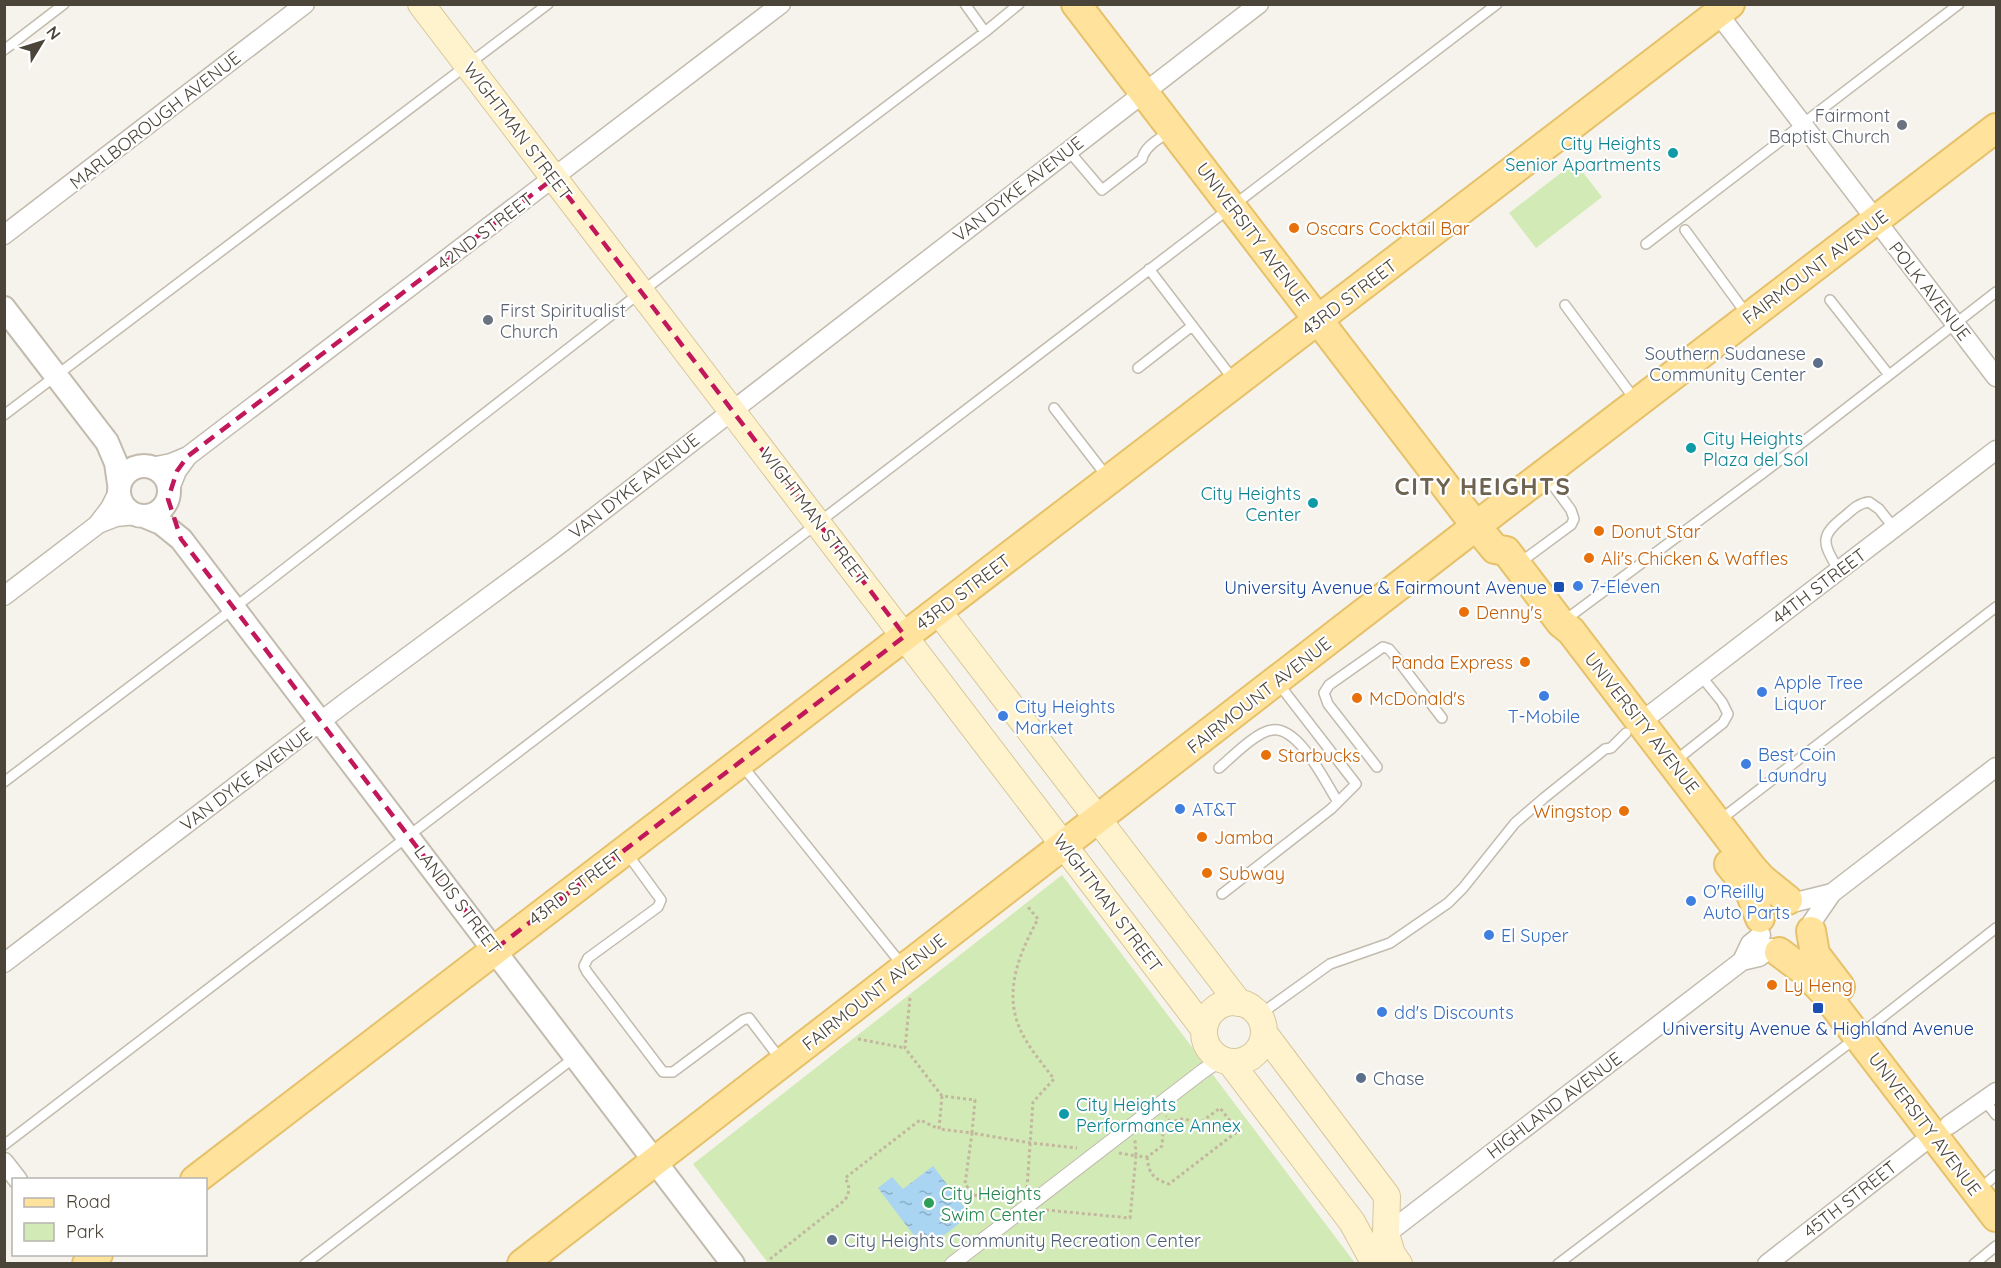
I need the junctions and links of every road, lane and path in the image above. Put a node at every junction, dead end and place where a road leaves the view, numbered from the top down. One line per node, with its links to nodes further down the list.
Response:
1 (64, 4): 14 (lane)
2 (305, 4): 25 (street, MARLBOROUGH AVENUE)
3 (421, 4): 15 (main road, WIGHTMAN STREET)
4 (548, 4): 15 (lane)
5 (781, 4): 21 (street, 42ND STREET)
6 (965, 4): 13 (lane)
7 (1019, 4): 13 (lane)
8 (1076, 4): 16 (main road, UNIVERSITY AVENUE)
9 (1259, 4): 16 (street, VAN DYKE AVENUE)
10 (1497, 4): 22 (lane)
11 (1959, 4): 17 (lane)
12 (1719, 8): 17 (street, POLK AVENUE); 34 (main road, 43RD STREET)
13 (986, 32): 28 (lane)
14 (4, 50)
15 (468, 65): 21 (main road, WIGHTMAN STREET); 39 (lane)
16 (1144, 92): 19 (main road, UNIVERSITY AVENUE); 20 (street, VAN DYKE AVENUE)
17 (1803, 125): 23 (street, POLK AVENUE); 26 (lane)
18 (1996, 128): 23 (main road, FAIRMOUNT AVENUE)
19 (1172, 129): 20 (lane); 22 (main road, UNIVERSITY AVENUE)
20 (1068, 150): 44 (street, VAN DYKE AVENUE)
21 (554, 178): 28 (main road, WIGHTMAN STREET); 48 (street, 42ND STREET)
22 (1231, 206): 27 (lane); 34 (main road, UNIVERSITY AVENUE)
23 (1876, 221): 33 (main road, FAIRMOUNT AVENUE); 35 (street, POLK AVENUE)
24 (1684, 230): 33 (lane)
25 (4, 235)
26 (1646, 244)
27 (1149, 269): 36 (lane); 55 (lane)
28 (641, 292): 44 (main road, WIGHTMAN STREET); 63 (lane)
29 (1996, 292): 35 (lane)
30 (1830, 300): 38 (lane)
31 (1565, 305): 42 (lane)
32 (4, 308): 39 (street)
33 (1750, 317): 42 (main road, FAIRMOUNT AVENUE)
34 (1318, 320): 41 (main road, 43RD STREET); 57 (main road, UNIVERSITY AVENUE)
35 (1956, 324): 38 (lane); 40 (street, POLK AVENUE)
36 (1192, 326): 37 (lane); 41 (lane)
37 (1138, 368)
38 (1889, 375): 66 (lane)
39 (56, 376): 45 (lane); 46 (street)
40 (1996, 377)
41 (1236, 383): 51 (main road, 43RD STREET)
42 (1638, 403): 50 (main road, FAIRMOUNT AVENUE)
43 (1054, 408): 51 (lane)
44 (732, 409): 55 (main road, WIGHTMAN STREET); 71 (street, VAN DYKE AVENUE)
45 (4, 416)
46 (107, 442): 49 (street); 52 (street)
47 (1996, 450): 58 (street, 44TH STREET)
48 (188, 456): 49 (street, 42ND STREET); 53 (street, 42ND STREET)
49 (147, 466): 52 (street); 53 (street)
50 (1545, 474): 57 (main road, FAIRMOUNT AVENUE); 60 (lane)
51 (1110, 480): 65 (main road, 43RD STREET)
52 (119, 488): 54 (street); 56 (street)
53 (168, 495): 54 (street); 59 (street, LANDIS STREET)
54 (140, 516): 56 (street); 59 (street, LANDIS STREET)
55 (819, 524): 67 (main road, WIGHTMAN STREET); 82 (lane)
56 (97, 525): 62 (street)
57 (1476, 526): 60 (main road, UNIVERSITY AVENUE); 69 (main road, FAIRMOUNT AVENUE)
58 (1894, 528): 61 (street, 44TH STREET); 61 (lane)
59 (181, 539): 63 (street, LANDIS STREET)
60 (1506, 557): 66 (main road, UNIVERSITY AVENUE); 72 (main road, UNIVERSITY AVENUE)
61 (1839, 571): 68 (street, 44TH STREET)
62 (4, 596)
63 (234, 608): 71 (street, LANDIS STREET); 78 (lane)
64 (1996, 608): 81 (lane)
65 (938, 611): 67 (main road, 43RD STREET); 80 (main road, WIGHTMAN STREET)
66 (1561, 623): 72 (main road, UNIVERSITY AVENUE)
67 (905, 636): 73 (main road, 43RD STREET); 83 (main road, WIGHTMAN STREET)
68 (1701, 676): 72 (street, 44TH STREET); 74 (lane)
69 (1277, 681): 79 (lane); 80 (main road, FAIRMOUNT AVENUE)
70 (1443, 718): 75 (lane)
71 (321, 722): 82 (street, LANDIS STREET); 91 (street, VAN DYKE AVENUE)
72 (1634, 727): 74 (main road, UNIVERSITY AVENUE); 89 (main road, UNIVERSITY AVENUE); 94 (lane)
73 (739, 762): 84 (main road, 43RD STREET); 92 (lane)
74 (1673, 762): 81 (main road, UNIVERSITY AVENUE)
75 (1377, 767)
76 (1996, 767): 87 (street)
77 (1219, 768): 79 (lane)
78 (4, 782)
79 (1338, 802): 85 (lane)
80 (1098, 819): 83 (main road, FAIRMOUNT AVENUE); 94 (main road, WIGHTMAN STREET)
81 (1718, 822): 87 (main road, UNIVERSITY AVENUE)
82 (408, 836): 90 (street, LANDIS STREET); 110 (lane)
83 (1065, 845): 92 (main road, FAIRMOUNT AVENUE); 95 (main road, WIGHTMAN STREET)
84 (624, 850): 90 (main road, 43RD STREET); 101 (lane)
85 (1222, 894)
86 (1028, 907): 109 (path)
87 (1802, 914): 89 (main road); 89 (main road); 96 (main road, UNIVERSITY AVENUE)
88 (1996, 928): 96 (lane)
89 (1768, 938): 96 (main road, UNIVERSITY AVENUE); 120 (street, HIGHLAND AVENUE)
90 (495, 949): 99 (street, LANDIS STREET); 115 (main road, 43RD STREET)
91 (4, 963)
92 (905, 969): 101 (main road, FAIRMOUNT AVENUE)
93 (910, 998): 98 (path)
94 (1254, 1017): 95 (main road); 100 (main road); 120 (main road, WIGHTMAN STREET)
95 (1204, 1029): 100 (main road, WIGHTMAN STREET)
96 (1864, 1031): 107 (main road, UNIVERSITY AVENUE); 127 (lane)
97 (858, 1039): 98 (path)
98 (904, 1048): 102 (path)
99 (577, 1056): 113 (street, LANDIS STREET); 123 (lane)
100 (1226, 1060): 103 (street); 120 (main road, WIGHTMAN STREET)
101 (783, 1063): 113 (main road, FAIRMOUNT AVENUE)
102 (942, 1096): 106 (path); 108 (path)
103 (1161, 1103): 105 (path); 117 (street)
104 (1993, 1103): 107 (street, 45TH STREET)
105 (1171, 1123): 111 (path); 111 (path)
106 (939, 1129): 108 (path); 121 (path)
107 (1941, 1130): 116 (main road, UNIVERSITY AVENUE); 118 (main road, UNIVERSITY AVENUE); 128 (street, 45TH STREET)
108 (972, 1133): 109 (path); 117 (path)
109 (1031, 1143): 117 (path)
110 (4, 1145)
111 (1147, 1157): 117 (path)
112 (4, 1162): 114 (street)
113 (654, 1162): 122 (street, LANDIS STREET); 124 (main road, FAIRMOUNT AVENUE)
114 (17, 1178)
115 (196, 1178)
116 (1994, 1182)
117 (1026, 1205): 125 (street)
118 (1996, 1217)
119 (1996, 1246): 129 (lane)
120 (1376, 1249): 126 (main road, WIGHTMAN STREET)
121 (770, 1259)
122 (728, 1262)
123 (305, 1263)
124 (522, 1263)
125 (952, 1263)
126 (1399, 1263)
127 (1558, 1263)
128 (1767, 1263)
129 (1974, 1263)

